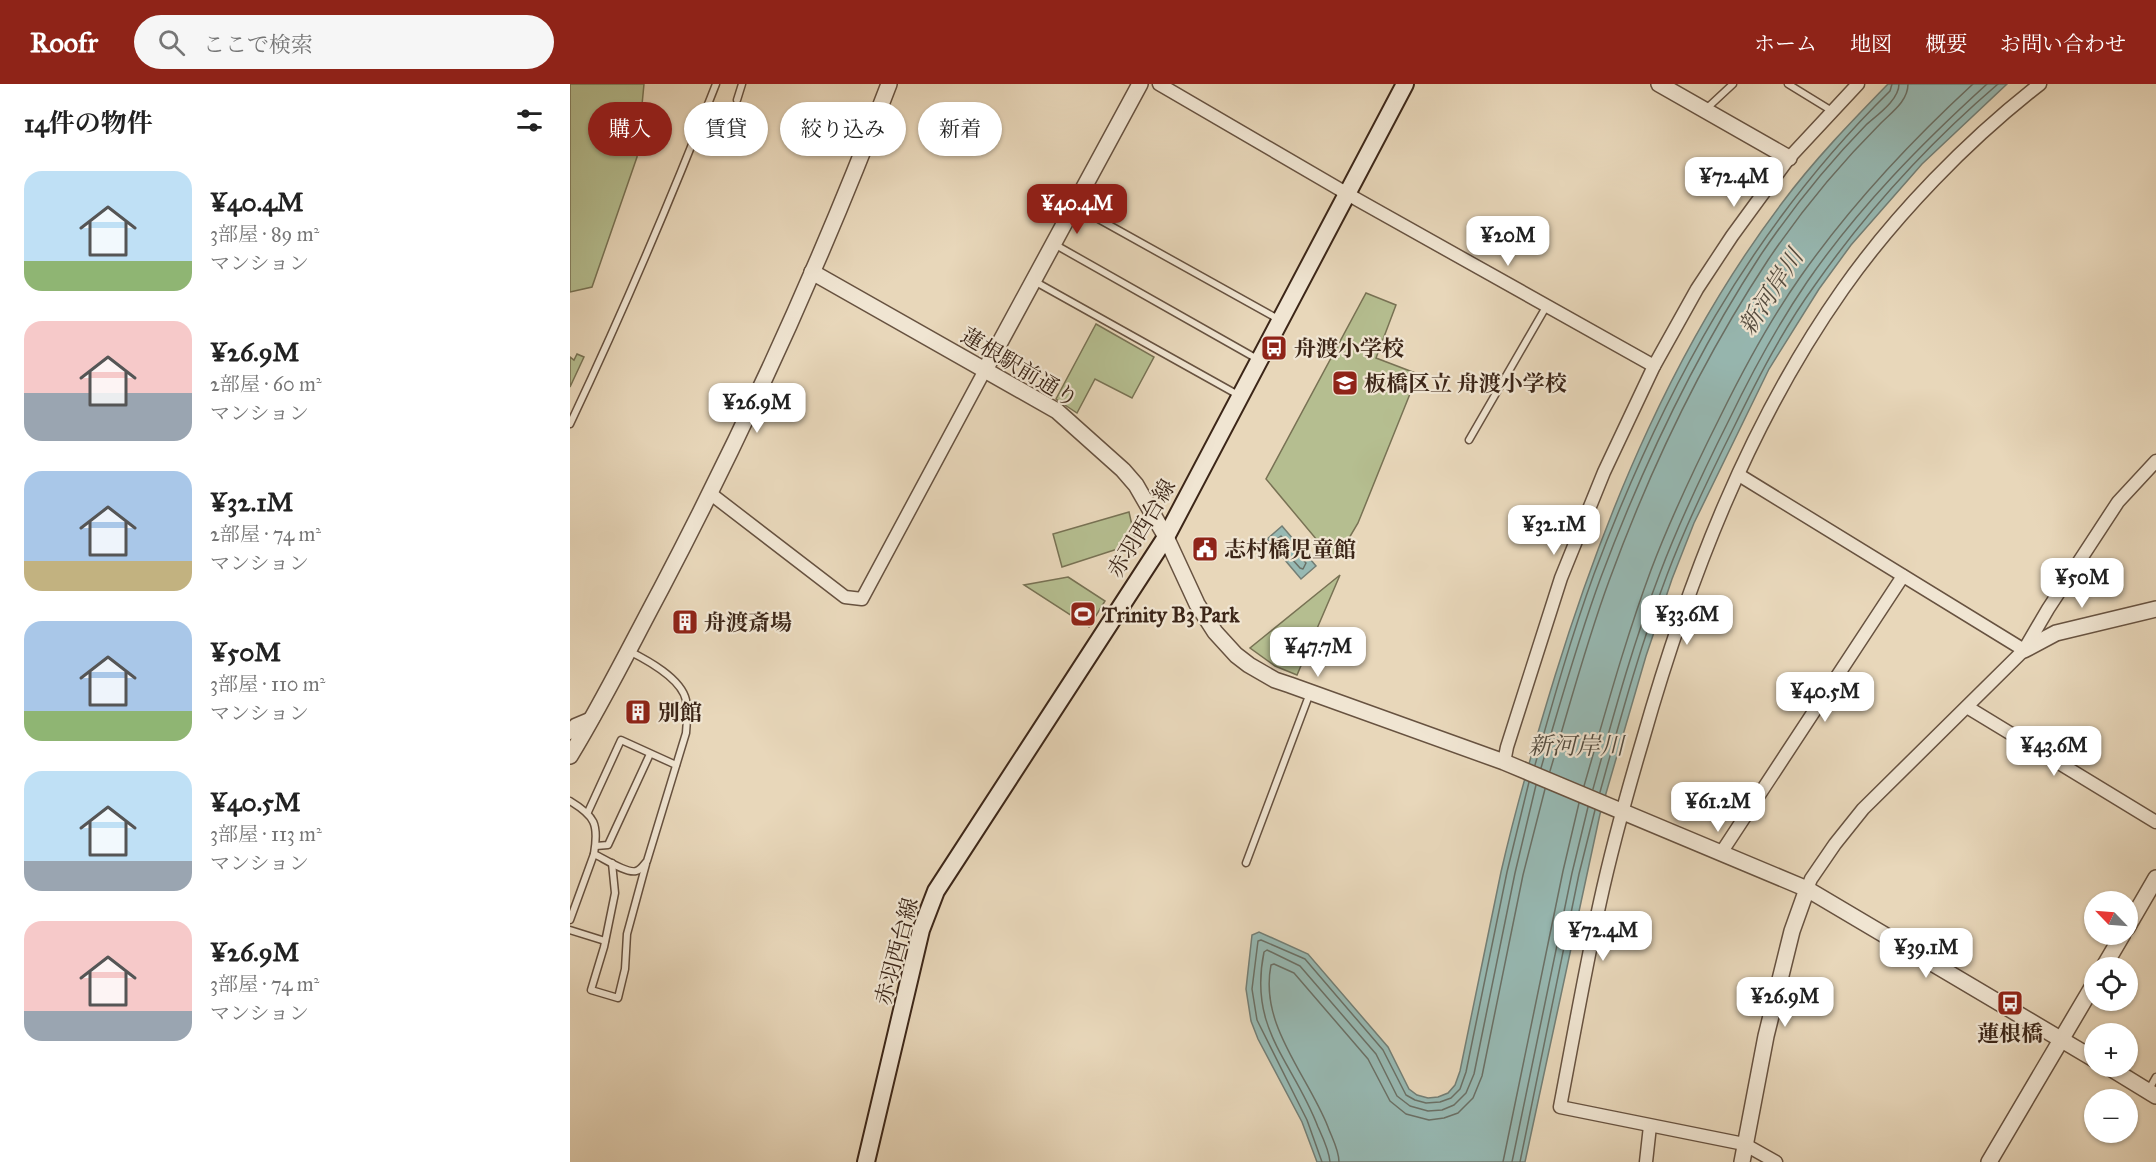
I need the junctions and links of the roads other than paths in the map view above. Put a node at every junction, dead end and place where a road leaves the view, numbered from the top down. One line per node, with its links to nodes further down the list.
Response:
1 (716, 84): 27 (lane)
2 (742, 84): 12 (lane)
3 (889, 84): 19 (street)
4 (1140, 84): 17 (street)
5 (1159, 84): 16 (street)
6 (1405, 84): 16 (main road, 赤羽西台線)
7 (1659, 84): 13 (street)
8 (1733, 84): 13 (lane)
9 (1788, 84): 14 (lane)
10 (2040, 84): 30 (street)
11 (1854, 85): 14 (street)
12 (737, 100)
13 (1705, 110): 15 (street)
14 (1832, 111): 15 (street)
15 (1789, 158): 24 (street)
16 (1347, 193): 21 (street); 22 (main road, 赤羽西台線)
17 (1074, 206): 18 (street); 22 (lane)
18 (1053, 244): 20 (street); 23 (lane)
19 (812, 272): 25 (street, 蓮根駅前通り); 31 (street)
20 (1034, 280): 25 (street); 26 (lane)
21 (1546, 307): 24 (street); 28 (lane)
22 (1281, 320): 23 (main road, 赤羽西台線)
23 (1259, 360): 26 (main road, 赤羽西台線)
24 (1654, 366): 43 (street)
25 (985, 370): 31 (street); 32 (street, 蓮根駅前通り)
26 (1240, 396): 32 (main road, 赤羽西台線)
27 (570, 424)
28 (1469, 440)
29 (2156, 461): 35 (street)
30 (1739, 475): 33 (street); 46 (street)
31 (711, 494): 36 (street)
32 (1166, 537): 37 (street, 蓮根駅前通り); 70 (main road, 赤羽西台線)
33 (1904, 576): 35 (street); 50 (street)
34 (2156, 609): 35 (street)
35 (2024, 650): 38 (street)
36 (628, 651): 39 (street); 44 (lane)
37 (1310, 692): 43 (street, 蓮根駅前通り); 54 (lane)
38 (1967, 707): 48 (street); 56 (street)
39 (594, 717): 40 (street); 42 (street)
40 (570, 733)
41 (650, 754): 44 (lane); 47 (lane); 49 (lane)
42 (570, 756)
43 (1507, 764): 46 (street)
44 (676, 765): 52 (lane)
45 (570, 801): 47 (lane)
46 (1619, 810): 50 (street); 68 (street)
47 (588, 812): 49 (lane)
48 (2156, 822)
49 (596, 846): 51 (lane)
50 (1721, 853): 56 (street)
51 (594, 854): 53 (lane); 57 (lane)
52 (647, 861): 53 (lane); 61 (lane)
53 (612, 863): 61 (lane)
54 (1246, 863)
55 (2156, 878): 58 (street)
56 (1807, 889): 63 (street); 69 (street)
57 (573, 897): 59 (lane)
58 (2138, 908)
59 (570, 920)
60 (570, 930): 61 (lane)
61 (605, 941)
62 (2084, 1001): 63 (street)
63 (2061, 1040): 64 (street); 74 (street)
64 (2084, 1053)
65 (2125, 1077): 67 (street)
66 (2156, 1077): 67 (lane)
67 (2152, 1094)
68 (1650, 1126): 69 (street); 71 (street)
69 (1744, 1144): 72 (street); 73 (street)
70 (866, 1162)
71 (1646, 1162)
72 (1742, 1162)
73 (1776, 1162)
74 (1989, 1162)

